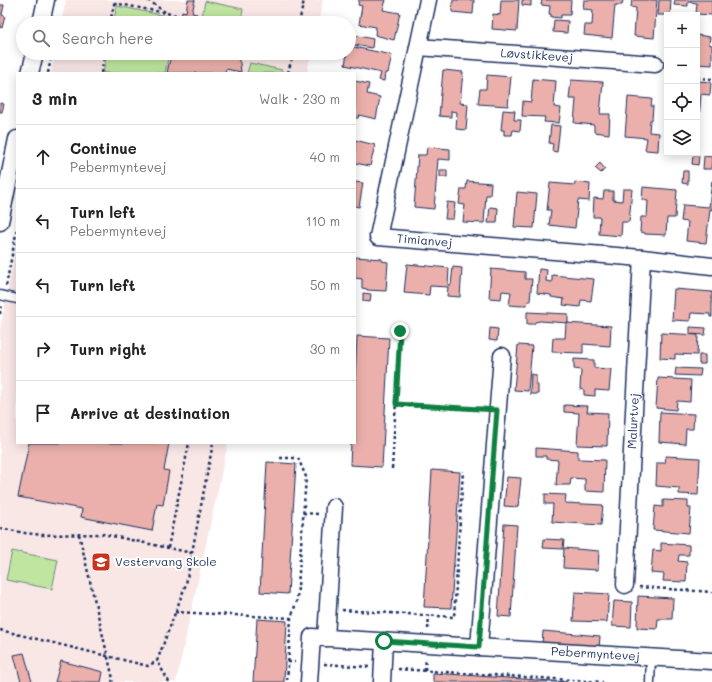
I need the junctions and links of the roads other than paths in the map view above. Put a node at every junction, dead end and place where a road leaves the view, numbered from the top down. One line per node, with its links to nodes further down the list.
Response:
1 (46, 0): 3 (street)
2 (428, 0): 4 (street, Timianvej)
3 (43, 16)
4 (418, 47): 6 (street, Løvstikkevej); 10 (street, Timianvej)
5 (33, 60): 7 (street)
6 (655, 64)
7 (30, 72)
8 (16, 144): 9 (street)
9 (0, 222)
10 (642, 258): 11 (street, Timianvej); 16 (street, Malurtvej)
11 (712, 266)
12 (2, 296): 13 (lane)
13 (16, 299)
14 (502, 356): 19 (street)
15 (334, 507): 17 (street)
16 (625, 585)
17 (326, 638): 18 (street, Pebermyntevej); 23 (street, Pebermyntevej)
18 (384, 641): 19 (street, Pebermyntevej); 22 (street)
19 (479, 647): 20 (street, Pebermyntevej)
20 (651, 658): 21 (street, Pebermyntevej); 24 (lane)
21 (712, 662)
22 (382, 675)
23 (309, 682)
24 (650, 682)

